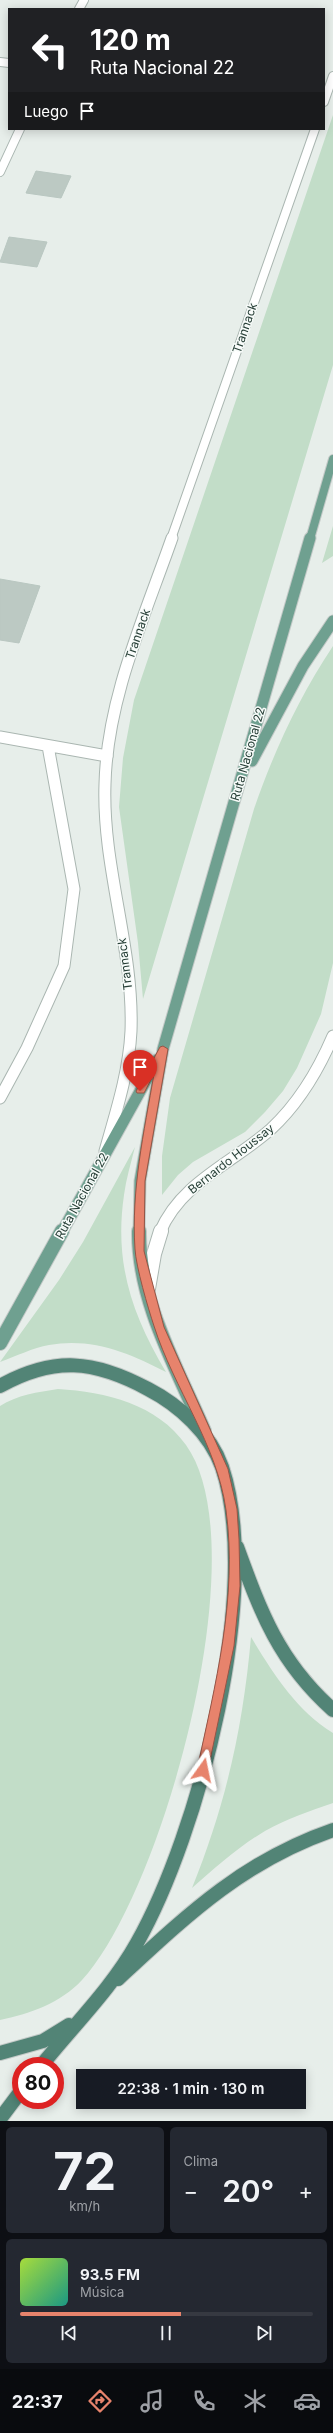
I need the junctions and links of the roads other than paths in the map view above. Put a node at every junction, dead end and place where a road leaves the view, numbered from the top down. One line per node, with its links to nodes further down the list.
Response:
1 (333, 76): 2 (street)
2 (325, 99)
3 (20, 130): 5 (street)
4 (315, 130): 10 (street, Trannack)
5 (0, 172)
6 (333, 459): 11 (main road, Ruta Nacional 22)
7 (333, 621): 11 (main road)
8 (0, 737): 9 (street)
9 (48, 746): 10 (street); 14 (street)
10 (106, 756): 15 (street, Trannack)
11 (239, 785): 13 (main road, Ruta Nacional 22)
12 (333, 1036): 16 (street, Bernardo Houssay)
13 (163, 1049): 15 (main road, Ruta Nacional 22); 16 (main road, Ruta Nacional 22)
14 (0, 1098)
15 (102, 1160): 17 (main road, Ruta Nacional 22)
16 (148, 1290): 19 (main road, Ruta Nacional 22)
17 (0, 1343)
18 (0, 1386): 19 (highway, Ruta Nacional 22)
19 (209, 1441): 20 (highway, Ruta Nacional 22)
20 (234, 1539): 21 (highway); 23 (highway, Ruta Nacional 22)
21 (333, 1710)
22 (333, 1830): 23 (highway)
23 (104, 1992): 24 (highway, Ruta Nacional 22)
24 (75, 2022): 25 (highway, Ruta Nacional 22); 26 (highway, Ruta Nacional 22)
25 (0, 2053)
26 (48, 2057)
27 (12, 2104): 28 (highway)
28 (0, 2119)

